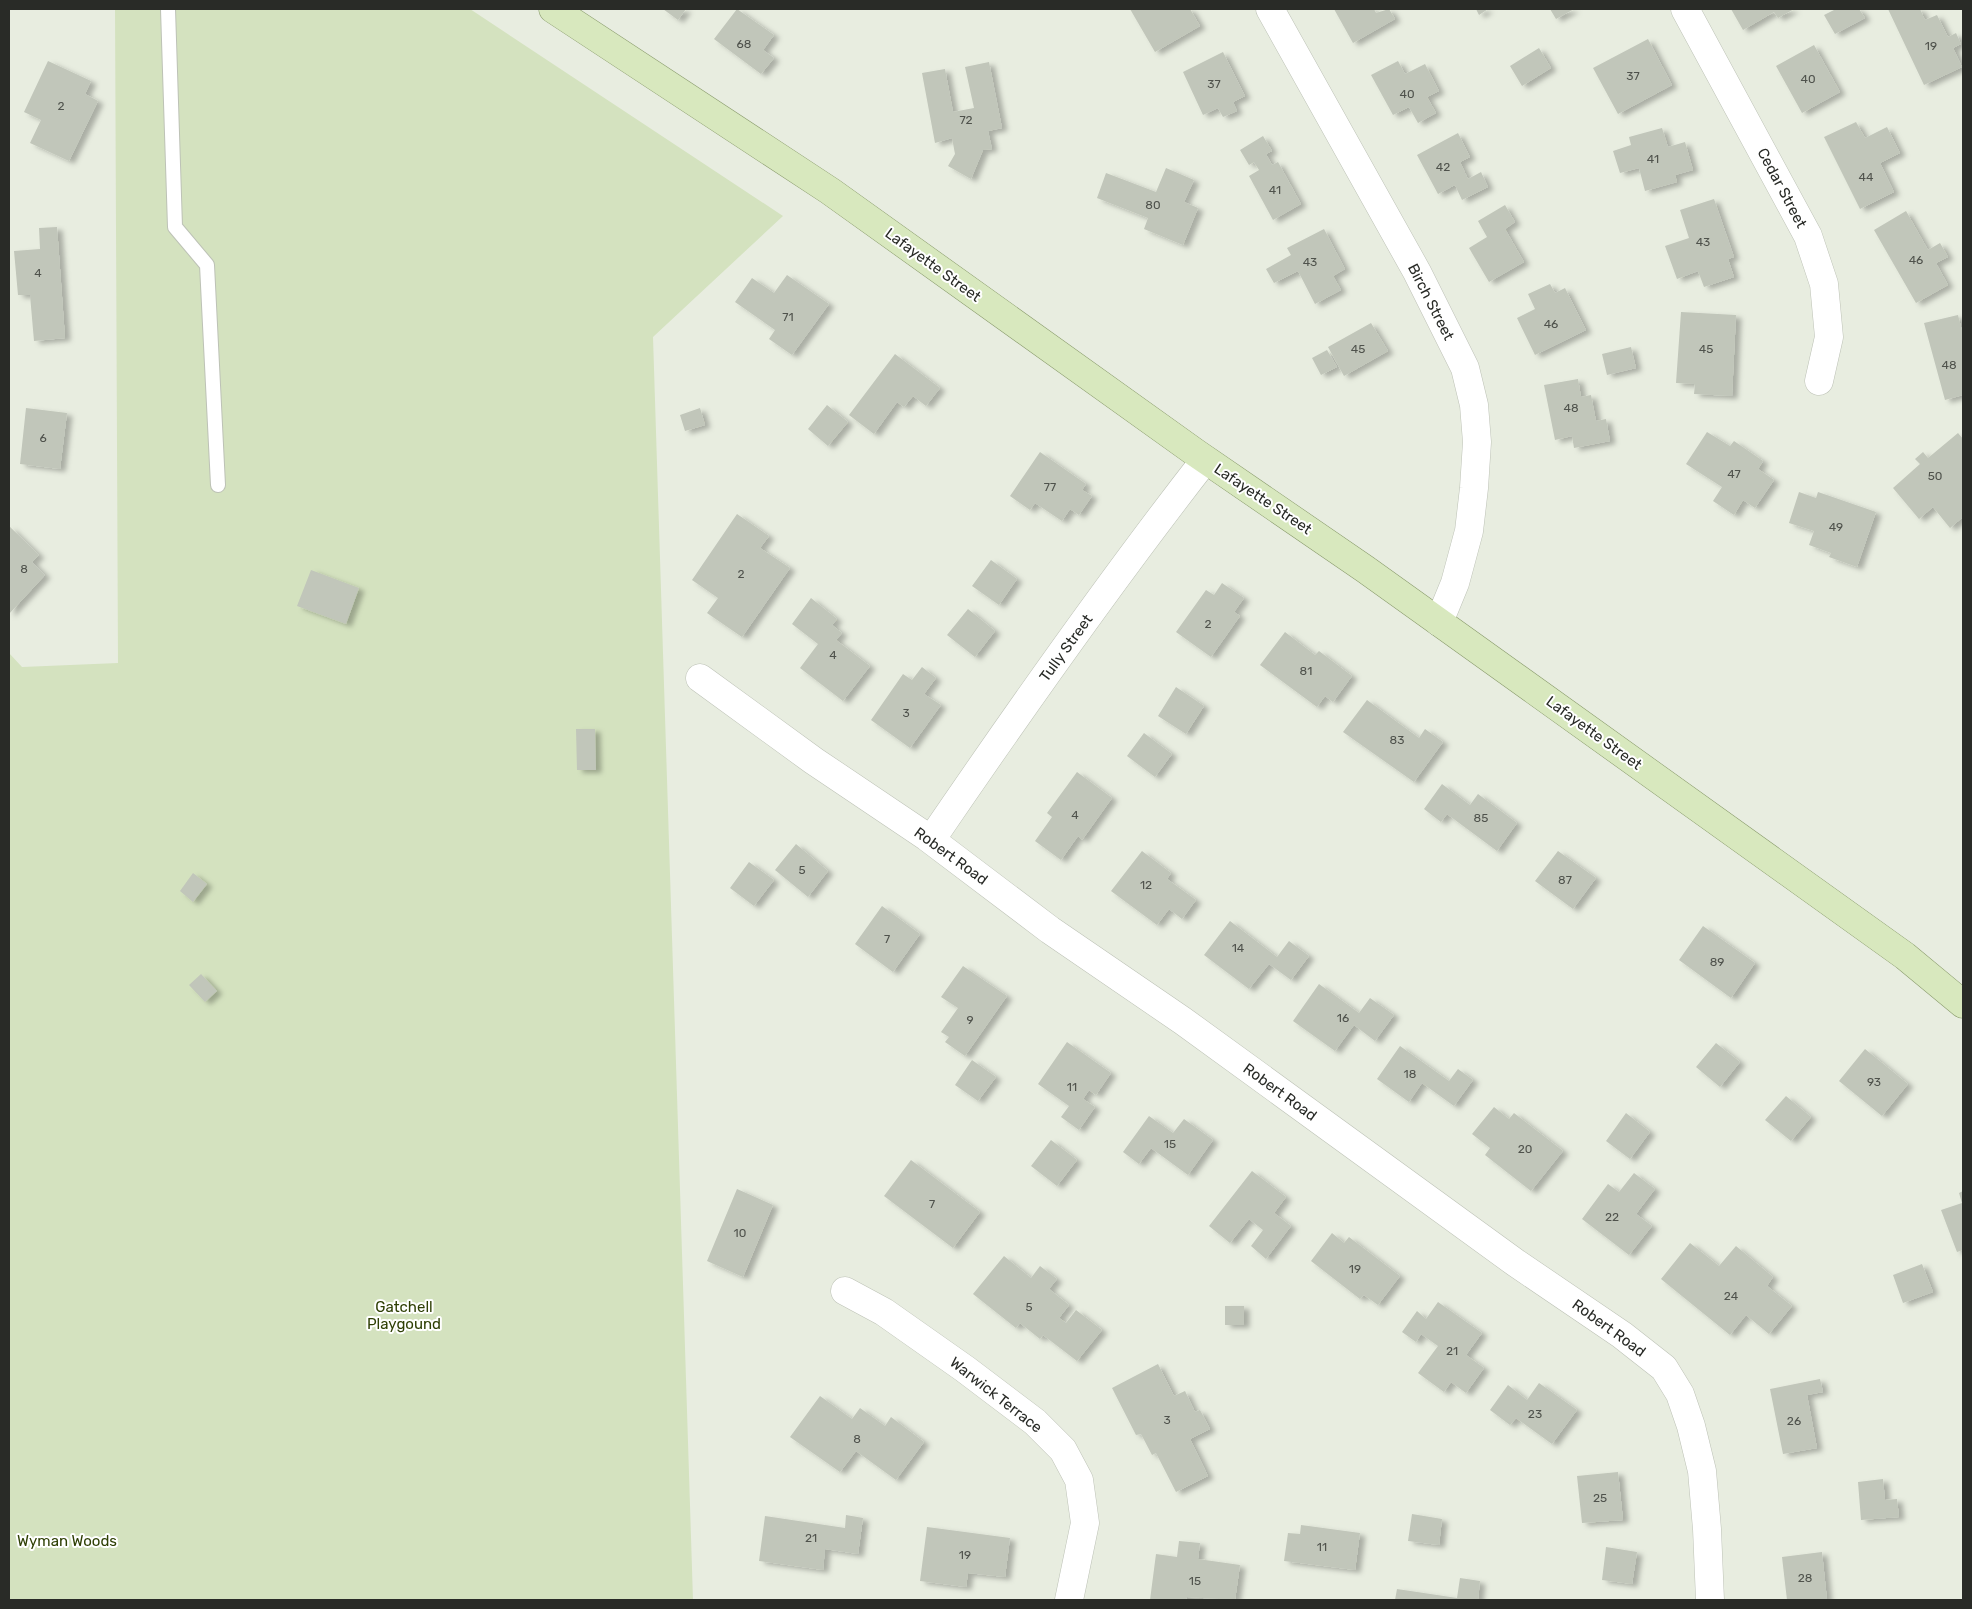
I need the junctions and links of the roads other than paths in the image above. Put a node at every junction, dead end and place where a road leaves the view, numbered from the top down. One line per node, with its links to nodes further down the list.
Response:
1 (168, 9): 7 (lane)
2 (1270, 9): 8 (street, Birch Street)
3 (1685, 9): 5 (street, Cedar Street)
4 (554, 10): 6 (main road, Lafayette Street)
5 (1820, 381)
6 (1205, 460): 8 (main road, Lafayette Street); 10 (street, Tully Street)
7 (218, 485)
8 (1439, 622): 11 (main road, Lafayette Street)
9 (700, 678): 10 (street, Robert Road)
10 (931, 840): 14 (street, Robert Road)
11 (1958, 994)
12 (845, 1291): 13 (street, Warwick Terrace)
13 (1069, 1600)
14 (1710, 1600)

